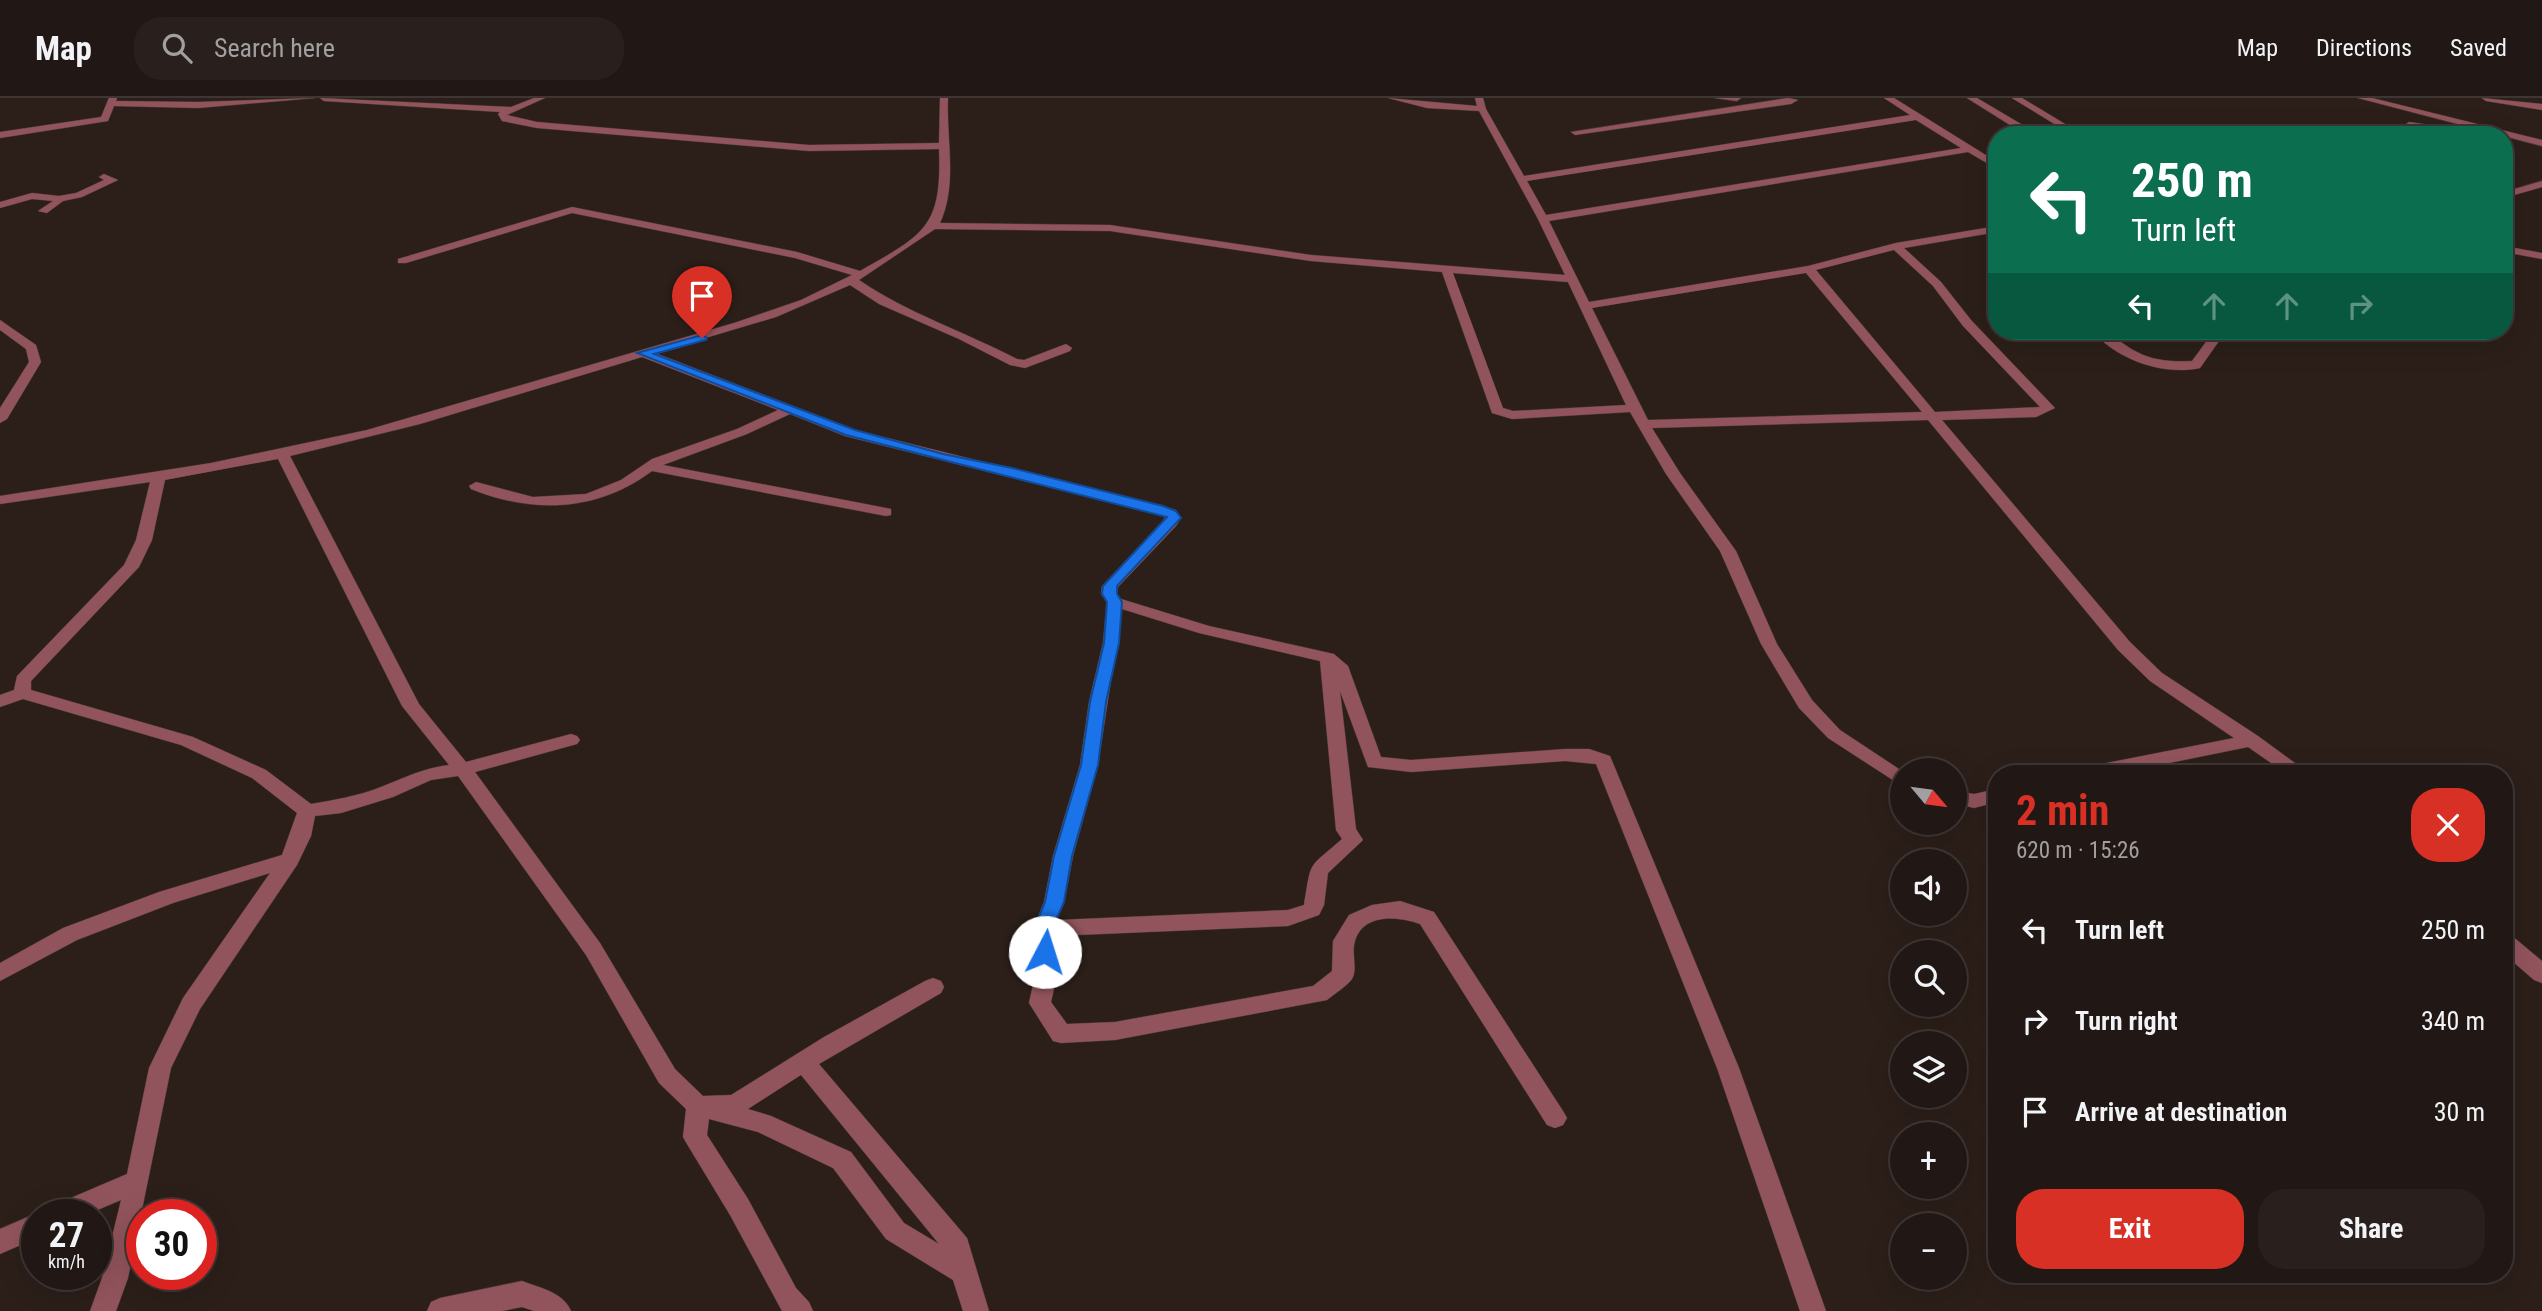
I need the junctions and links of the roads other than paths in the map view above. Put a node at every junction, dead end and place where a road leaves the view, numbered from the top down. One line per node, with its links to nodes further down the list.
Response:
1 (311, 98): 14 (street)
2 (324, 98): 17 (street)
3 (541, 98): 17 (street)
4 (944, 98): 26 (street)
5 (1392, 98): 15 (street)
6 (1719, 98): 7 (street)
7 (1737, 98)
8 (1792, 98): 22 (street)
9 (1888, 98): 18 (street)
10 (1971, 98): 19 (street)
11 (2016, 98): 20 (street)
12 (2362, 98): 21 (street)
13 (2486, 98): 16 (street)
14 (112, 101): 23 (street)
15 (1480, 104): 30 (street)
16 (2542, 107)
17 (512, 110): 26 (street)
18 (1916, 117): 27 (street); 30 (street)
19 (2019, 126)
20 (2064, 126)
21 (2467, 126)
22 (1575, 132)
23 (0, 135)
24 (2513, 136): 25 (street)
25 (2542, 143)
26 (942, 146): 37 (street)
27 (1970, 149): 28 (street); 36 (street)
28 (1988, 160)
29 (104, 177): 33 (street)
30 (1521, 179): 36 (street)
31 (2542, 184): 32 (street)
32 (2513, 192)
33 (59, 199): 34 (street); 35 (street)
34 (0, 205)
35 (43, 211)
36 (1543, 219): 48 (street)
37 (933, 226): 45 (street); 47 (street)
38 (1988, 231): 39 (street)
39 (1984, 232): 40 (street); 41 (street)
40 (1988, 234)
41 (1896, 246): 46 (street); 57 (street)
42 (2513, 251): 43 (street)
43 (2542, 256)
44 (402, 261): 47 (street)
45 (1446, 269): 48 (street); 56 (street)
46 (1809, 269): 49 (street); 57 (street)
47 (857, 278): 53 (street); 54 (street)
48 (1569, 279): 49 (street)
49 (1583, 306): 56 (street)
50 (0, 324): 58 (street)
51 (2108, 340): 52 (street)
52 (2214, 340)
53 (1066, 348)
54 (643, 353): 55 (street); 60 (street)
55 (791, 408): 61 (street); 66 (street)
56 (1634, 408): 59 (street)
57 (1933, 415): 59 (street); 71 (street)
58 (0, 419)
59 (1643, 425): 75 (street)
60 (282, 454): 62 (street); 74 (street)
61 (649, 466): 63 (street); 65 (street)
62 (158, 478): 64 (street); 68 (street)
63 (476, 486)
64 (0, 500)
65 (886, 512)
66 (1115, 602): 67 (street); 80 (street)
67 (1328, 658): 80 (street); 98 (street)
68 (22, 693): 69 (street); 78 (street)
69 (0, 702)
70 (571, 740): 74 (street)
71 (2252, 740): 72 (street); 73 (street)
72 (2126, 765)
73 (2288, 765)
74 (462, 769): 78 (street); 86 (street)
75 (1890, 772)
76 (1988, 797): 77 (street)
77 (1967, 800)
78 (307, 811): 79 (street)
79 (290, 860): 82 (street); 88 (street)
80 (1043, 929): 87 (street)
81 (2513, 949): 83 (street)
82 (0, 973)
83 (2542, 975)
84 (933, 987): 85 (street)
85 (804, 1062): 86 (street); 92 (street)
86 (698, 1106): 92 (street); 96 (street)
87 (1555, 1118)
88 (138, 1181): 89 (street); 93 (street)
89 (96, 1199)
90 (21, 1232): 91 (street)
91 (0, 1242)
92 (963, 1272): 97 (street)
93 (103, 1311)
94 (440, 1311): 95 (street)
95 (558, 1311)
96 (800, 1311)
97 (976, 1311)
98 (1813, 1311)

